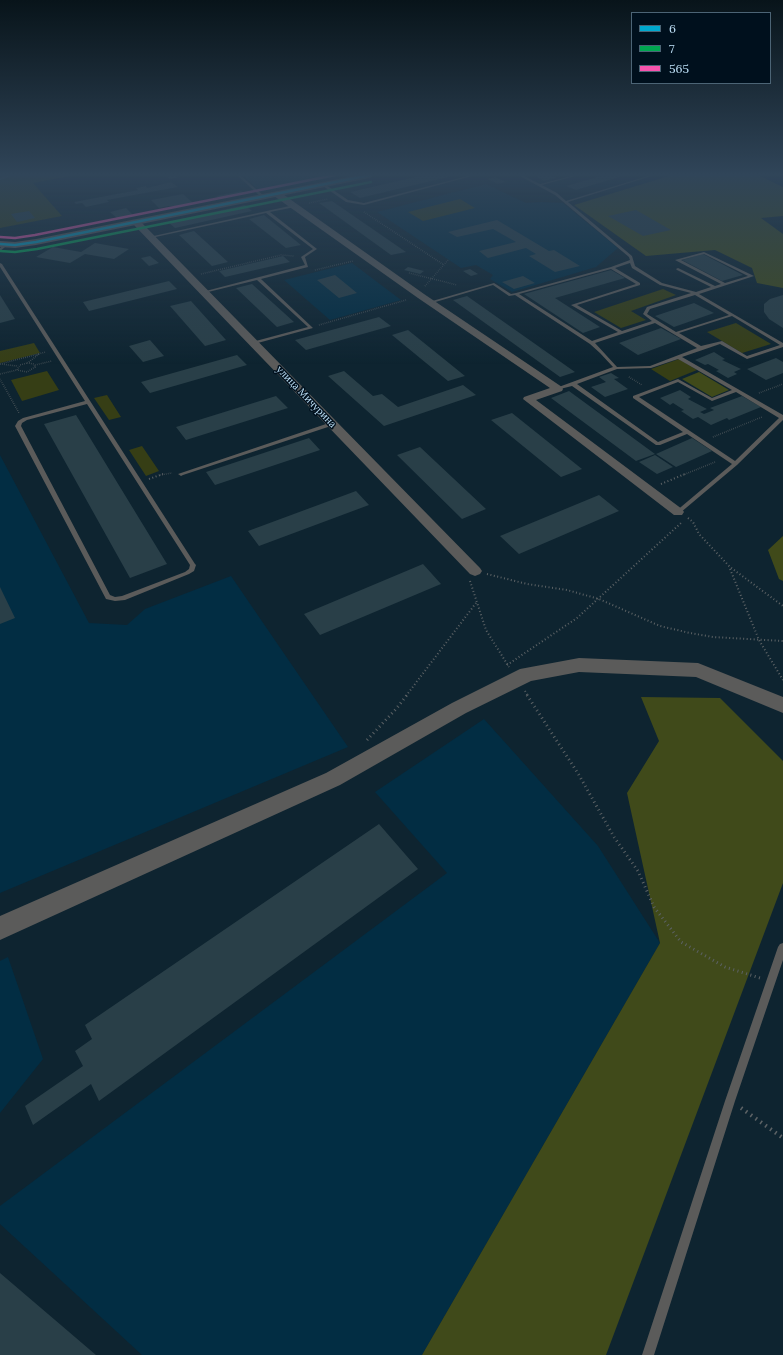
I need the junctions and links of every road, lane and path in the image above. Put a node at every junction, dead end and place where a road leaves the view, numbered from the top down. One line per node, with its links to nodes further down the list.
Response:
1 (56, 238): 7 (street)
2 (152, 238): 16 (street, улица Мичурина)
3 (301, 238): 8 (lane)
4 (340, 238): 13 (street)
5 (403, 238): 12 (path)
6 (609, 238): 10 (lane)
7 (2, 246)
8 (303, 257): 16 (path); 17 (lane)
9 (449, 259): 12 (path)
10 (631, 261): 14 (lane); 24 (lane)
11 (0, 264): 55 (lane)
12 (444, 265): 18 (path)
13 (380, 266): 18 (path); 27 (street)
14 (612, 268): 25 (lane); 31 (lane)
15 (678, 269): 21 (lane)
16 (189, 277): 23 (street, улица Мичурина)
17 (259, 278): 23 (lane); 30 (lane)
18 (432, 279): 20 (path); 22 (path)
19 (724, 284): 19 (lane); 21 (lane)
20 (425, 287)
21 (714, 287): 24 (lane)
22 (476, 289): 25 (lane); 27 (lane)
23 (204, 292): 33 (street, улица Мичурина)
24 (695, 293): 28 (lane); 29 (lane)
25 (516, 294): 34 (lane)
26 (406, 300): 30 (path)
27 (431, 302): 51 (street)
28 (732, 315): 32 (lane); 35 (lane)
29 (655, 321): 31 (lane); 32 (lane)
30 (311, 328): 33 (lane)
31 (622, 333): 34 (lane)
32 (676, 333): 36 (lane)
33 (254, 343): 59 (street, улица Мичурина)
34 (592, 344): 45 (lane)
35 (783, 346): 36 (lane)
36 (701, 348): 39 (lane)
37 (46, 352): 38 (path)
38 (40, 354): 41 (path); 42 (path)
39 (678, 356): 45 (lane); 52 (lane)
40 (52, 361): 43 (path)
41 (29, 363): 43 (path); 44 (path)
42 (0, 364): 44 (path)
43 (35, 365): 46 (path)
44 (18, 366): 46 (path)
45 (616, 368): 49 (lane); 53 (path)
46 (17, 370): 47 (path)
47 (0, 374)
48 (0, 380): 58 (path)
49 (573, 384): 51 (lane); 60 (lane)
50 (783, 384): 54 (path)
51 (558, 389): 67 (street)
52 (736, 390): 53 (lane); 54 (lane)
53 (651, 391): 60 (lane)
54 (748, 397): 56 (lane)
55 (88, 402): 58 (lane); 58 (lane)
56 (773, 412): 57 (lane); 61 (path)
57 (783, 418): 63 (lane)
58 (23, 421)
59 (332, 424): 65 (lane); 71 (street, улица Мичурина)
60 (688, 432): 61 (lane)
61 (702, 442): 62 (lane)
62 (726, 458): 63 (lane); 67 (path)
63 (735, 464): 68 (lane)
64 (167, 473): 66 (path)
65 (181, 474)
66 (160, 475)
67 (647, 489): 68 (street)
68 (678, 512): 69 (path)
69 (688, 518): 70 (path); 72 (path)
70 (730, 567): 74 (path); 75 (path)
71 (475, 571): 72 (path); 73 (path)
72 (599, 599): 75 (path); 77 (path)
73 (476, 603): 77 (path); 80 (path)
74 (783, 606)
75 (759, 640): 76 (path); 78 (path)
76 (783, 641)
77 (512, 672): 79 (street); 81 (street); 83 (path)
78 (783, 680)
79 (783, 705)
80 (366, 742)
81 (0, 928)
82 (783, 947): 83 (lane)
83 (771, 982): 84 (lane)
84 (730, 1101): 85 (path); 86 (lane)
85 (783, 1138)
86 (648, 1355)

